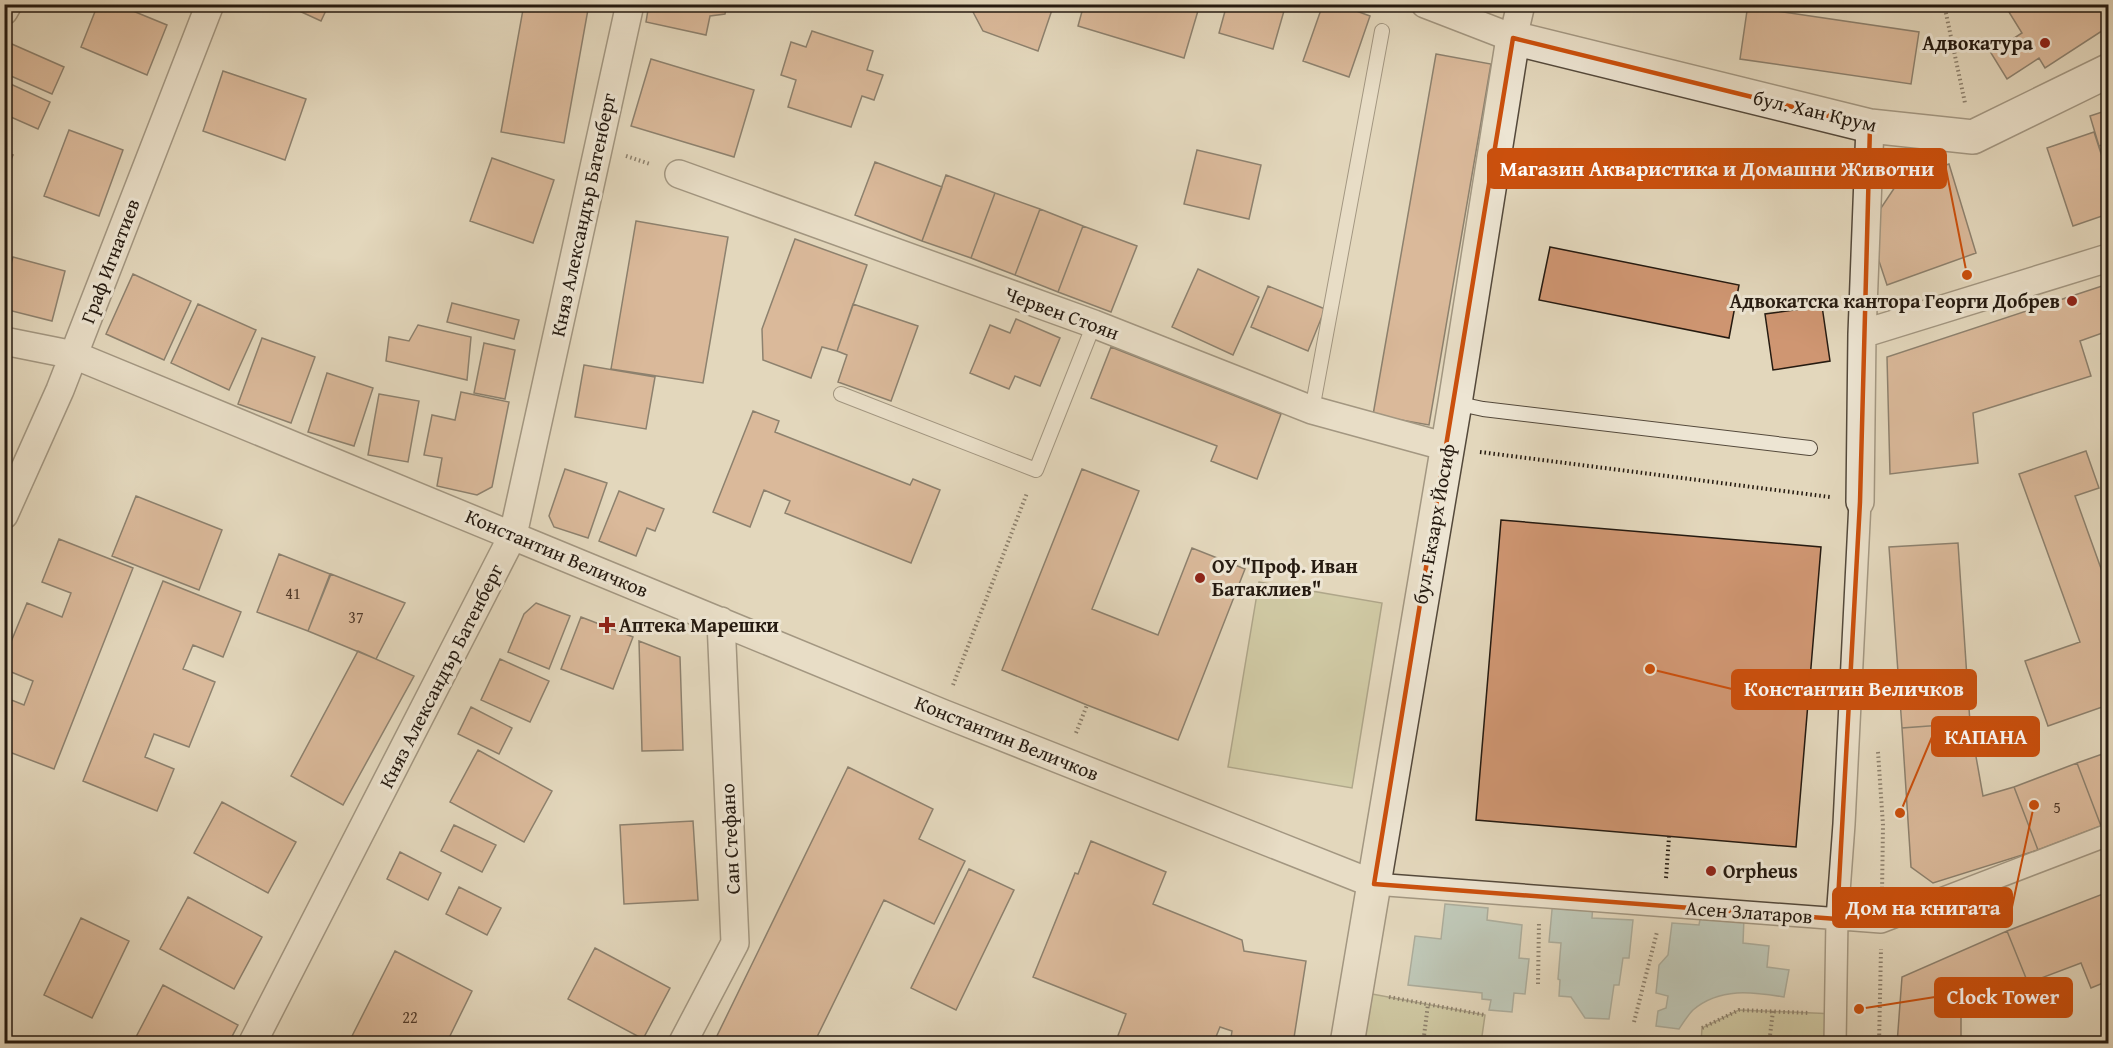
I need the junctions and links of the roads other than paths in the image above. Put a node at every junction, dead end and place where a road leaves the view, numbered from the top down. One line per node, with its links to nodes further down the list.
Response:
1 (8, 4): 6 (street)
2 (210, 4): 16 (street, Граф Игнатиев)
3 (630, 4): 24 (street, Княз Александър Батенберг)
4 (1425, 4): 8 (street)
5 (1521, 4): 8 (street, бул. Екзарх Йосиф)
6 (4, 11)
7 (1382, 31): 19 (lane)
8 (1513, 38): 10 (street, бул. Хан Крум); 18 (street, бул. Екзарх Йосиф)
9 (2109, 72): 10 (street, бул. Хан Крум)
10 (1870, 126): 14 (street)
11 (679, 174): 13 (street, Червен Стоян)
12 (2109, 258): 14 (street)
13 (1094, 324): 17 (lane); 19 (street, Червен Стоян)
14 (1862, 334): 22 (street)
15 (4, 341): 16 (street, Константин Величков)
16 (74, 355): 23 (street, Граф Игнатиев); 24 (street, Константин Величков)
17 (841, 394)
18 (1455, 404): 20 (street, бул. Екзарх Йосиф); 21 (lane)
19 (1312, 410): 20 (street, Червен Стоян)
20 (1447, 447): 27 (street, бул. Екзарх Йосиф)
21 (1810, 448)
22 (1860, 502): 28 (street)
23 (4, 515)
24 (513, 535): 25 (street, Константин Величков); 29 (street, Княз Александър Батенберг)
25 (721, 621): 27 (street, Константин Величков); 30 (street, Сан Стефано)
26 (2109, 835): 28 (street, Асен Златаров)
27 (1374, 884): 28 (street, Асен Златаров); 31 (street, бул. Екзарх Йосиф)
28 (1837, 919): 32 (street)
29 (252, 1044)
30 (682, 1044)
31 (1347, 1044)
32 (1836, 1044)

